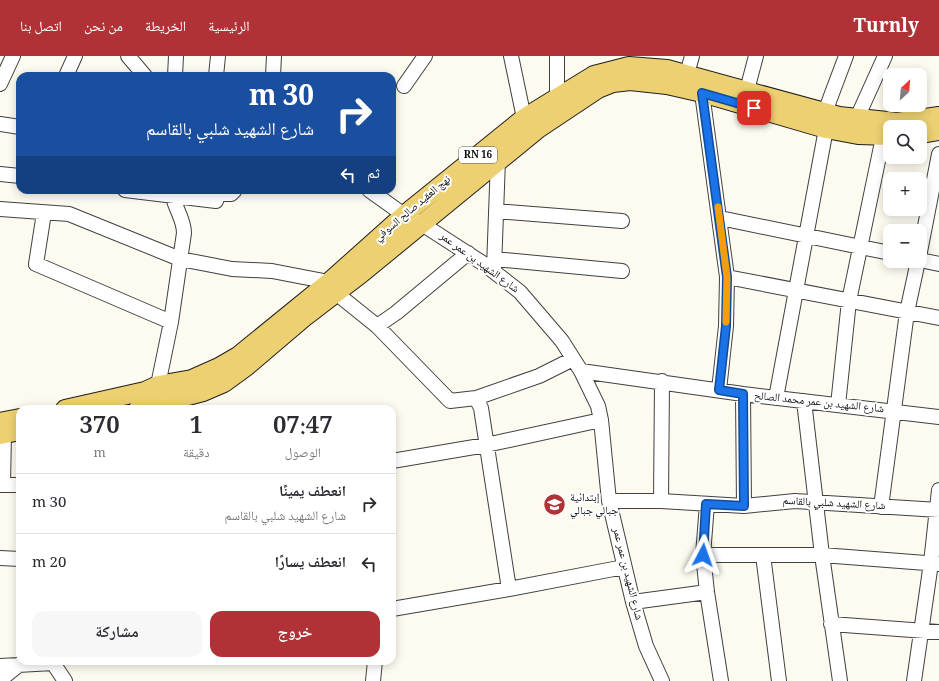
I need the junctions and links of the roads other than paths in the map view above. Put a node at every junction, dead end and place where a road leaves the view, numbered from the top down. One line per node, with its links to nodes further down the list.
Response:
1 (13, 56): 20 (street)
2 (75, 56): 14 (street)
3 (128, 56): 15 (street)
4 (176, 56): 16 (street)
5 (218, 56): 17 (street)
6 (274, 56): 18 (street)
7 (425, 56): 21 (street)
8 (511, 56): 26 (street)
9 (557, 56): 24 (street)
10 (692, 56): 19 (street)
11 (756, 56): 22 (street)
12 (846, 56): 28 (street)
13 (885, 56): 27 (street)
14 (68, 72)
15 (142, 72)
16 (175, 72)
17 (216, 72)
18 (273, 72)
19 (687, 74): 22 (main road, نهج العقيد صالح السوفي / RN 16); 24 (main road, نهج العقيد صالح السوفي / RN 16)
20 (0, 84)
21 (404, 86)
22 (747, 90): 28 (main road, نهج العقيد صالح السوفي / RN 16)
23 (702, 93): 28 (main road, نهج العقيد صالح السوفي / RN 16); 36 (main road, نهج العقيد صالح السوفي / RN 16); 50 (street)
24 (557, 98): 26 (main road, نهج العقيد صالح السوفي / RN 16)
25 (939, 116): 27 (main road, نهج العقيد صالح السوفي / RN 16)
26 (524, 118): 49 (main road, نهج العقيد صالح السوفي / RN 16)
27 (857, 118): 28 (main road, نهج العقيد صالح السوفي / RN 16)
28 (826, 120): 33 (main road, نهج العقيد صالح السوفي / RN 16); 54 (street)
29 (0, 124): 30 (street)
30 (16, 126)
31 (939, 131): 32 (main road)
32 (927, 133)
33 (883, 137)
34 (883, 150): 55 (street)
35 (939, 154): 39 (street)
36 (498, 160): 47 (street); 52 (main road, نهج العقيد صالح السوفي / RN 16)
37 (0, 174): 38 (street)
38 (16, 176)
39 (936, 186): 53 (street)
40 (172, 194): 58 (street)
41 (178, 194): 42 (street)
42 (218, 194)
43 (218, 194): 44 (street)
44 (231, 194)
45 (375, 194): 49 (street, شارع الشهيد بن عمر عمر)
46 (0, 209): 48 (street)
47 (496, 211): 51 (street); 61 (street)
48 (44, 213): 58 (street); 70 (street)
49 (404, 215): 52 (street, شارع الشهيد بن عمر عمر); 65 (main road, نهج العقيد صالح السوفي / RN 16)
50 (720, 218): 54 (street); 64 (street)
51 (622, 221)
52 (422, 224): 57 (street, شارع الشهيد بن عمر عمر); 65 (main road, نهج العقيد صالح السوفي / RN 16)
53 (927, 224)
54 (807, 236): 55 (street); 66 (street)
55 (861, 247): 56 (street); 67 (street)
56 (883, 252)
57 (468, 253): 61 (street, شارع الشهيد بن عمر عمر); 71 (street)
58 (180, 259): 65 (street); 70 (street)
59 (927, 262): 60 (street)
60 (939, 264)
61 (494, 265): 63 (street); 72 (street, شارع الشهيد بن عمر عمر)
62 (917, 268): 68 (street)
63 (622, 271)
64 (727, 277): 66 (street); 76 (street)
65 (332, 287): 71 (street); 75 (main road, نهج العقيد صالح السوفي / RN 16); 82 (main road, نهج العقيد صالح السوفي / RN 16)
66 (796, 290): 67 (street); 79 (street)
67 (849, 301): 68 (street); 83 (street)
68 (907, 312): 69 (street); 84 (street)
69 (939, 318)
70 (171, 322): 75 (street)
71 (376, 326): 78 (street)
72 (573, 359): 73 (street, شارع الشهيد بن عمر عمر); 78 (street)
73 (581, 371): 74 (street, شارع الشهيد بن عمر محمد الصالح); 86 (street, شارع الشهيد بن عمر عمر)
74 (662, 381): 76 (street, شارع الشهيد بن عمر محمد الصالح); 95 (street)
75 (158, 385): 81 (main road, نهج العقيد صالح السوفي / RN 16)
76 (719, 390): 77 (street, شارع الشهيد بن عمر محمد الصالح)
77 (743, 394): 79 (street, شارع الشهيد بن عمر محمد الصالح); 98 (street)
78 (476, 398): 89 (street)
79 (776, 398): 80 (street, شارع الشهيد بن عمر محمد الصالح)
80 (804, 401): 83 (street, شارع الشهيد بن عمر محمد الصالح); 96 (street)
81 (83, 405)
82 (154, 405)
83 (838, 405): 84 (street, شارع الشهيد بن عمر محمد الصالح)
84 (893, 411): 85 (street, شارع الشهيد بن عمر محمد الصالح); 99 (street)
85 (939, 417)
86 (601, 420): 89 (street); 94 (street, شارع الشهيد بن عمر عمر)
87 (16, 421): 88 (main road)
88 (6, 430): 91 (street)
89 (486, 445): 90 (street); 108 (street)
90 (396, 460)
91 (1, 485): 92 (street)
92 (16, 485)
93 (939, 490): 100 (street)
94 (609, 501): 95 (street, شارع الشهيد شلبي بالقاسم); 107 (street, شارع الشهيد بن عمر عمر)
95 (661, 501): 97 (street, شارع الشهيد شلبي بالقاسم)
96 (816, 502): 98 (street, شارع الشهيد شلبي بالقاسم); 99 (street, شارع الشهيد شلبي بالقاسم); 103 (street)
97 (706, 504): 98 (street, شارع الشهيد شلبي بالقاسم); 101 (street)
98 (744, 506)
99 (881, 507): 100 (street, شارع الشهيد شلبي بالقاسم)
100 (938, 510): 106 (street)
101 (703, 555): 102 (street); 109 (street)
102 (763, 555): 103 (street); 125 (street)
103 (822, 555): 106 (street); 112 (street)
104 (0, 558): 105 (street)
105 (16, 558)
106 (935, 564): 113 (street)
107 (624, 567): 108 (street); 110 (street, شارع الشهيد بن عمر عمر)
108 (509, 589): 111 (street)
109 (707, 592): 110 (street); 124 (street)
110 (633, 602): 123 (street, شارع الشهيد بن عمر عمر)
111 (396, 608)
112 (831, 624): 113 (street); 126 (street)
113 (922, 631): 114 (street); 127 (street)
114 (939, 632)
115 (16, 664): 119 (street)
116 (19, 665): 120 (street)
117 (54, 665): 121 (street)
118 (375, 665): 122 (street)
119 (0, 666)
120 (0, 680)
121 (65, 681)
122 (373, 681)
123 (662, 681)
124 (721, 681)
125 (779, 681)
126 (840, 681)
127 (914, 681)

